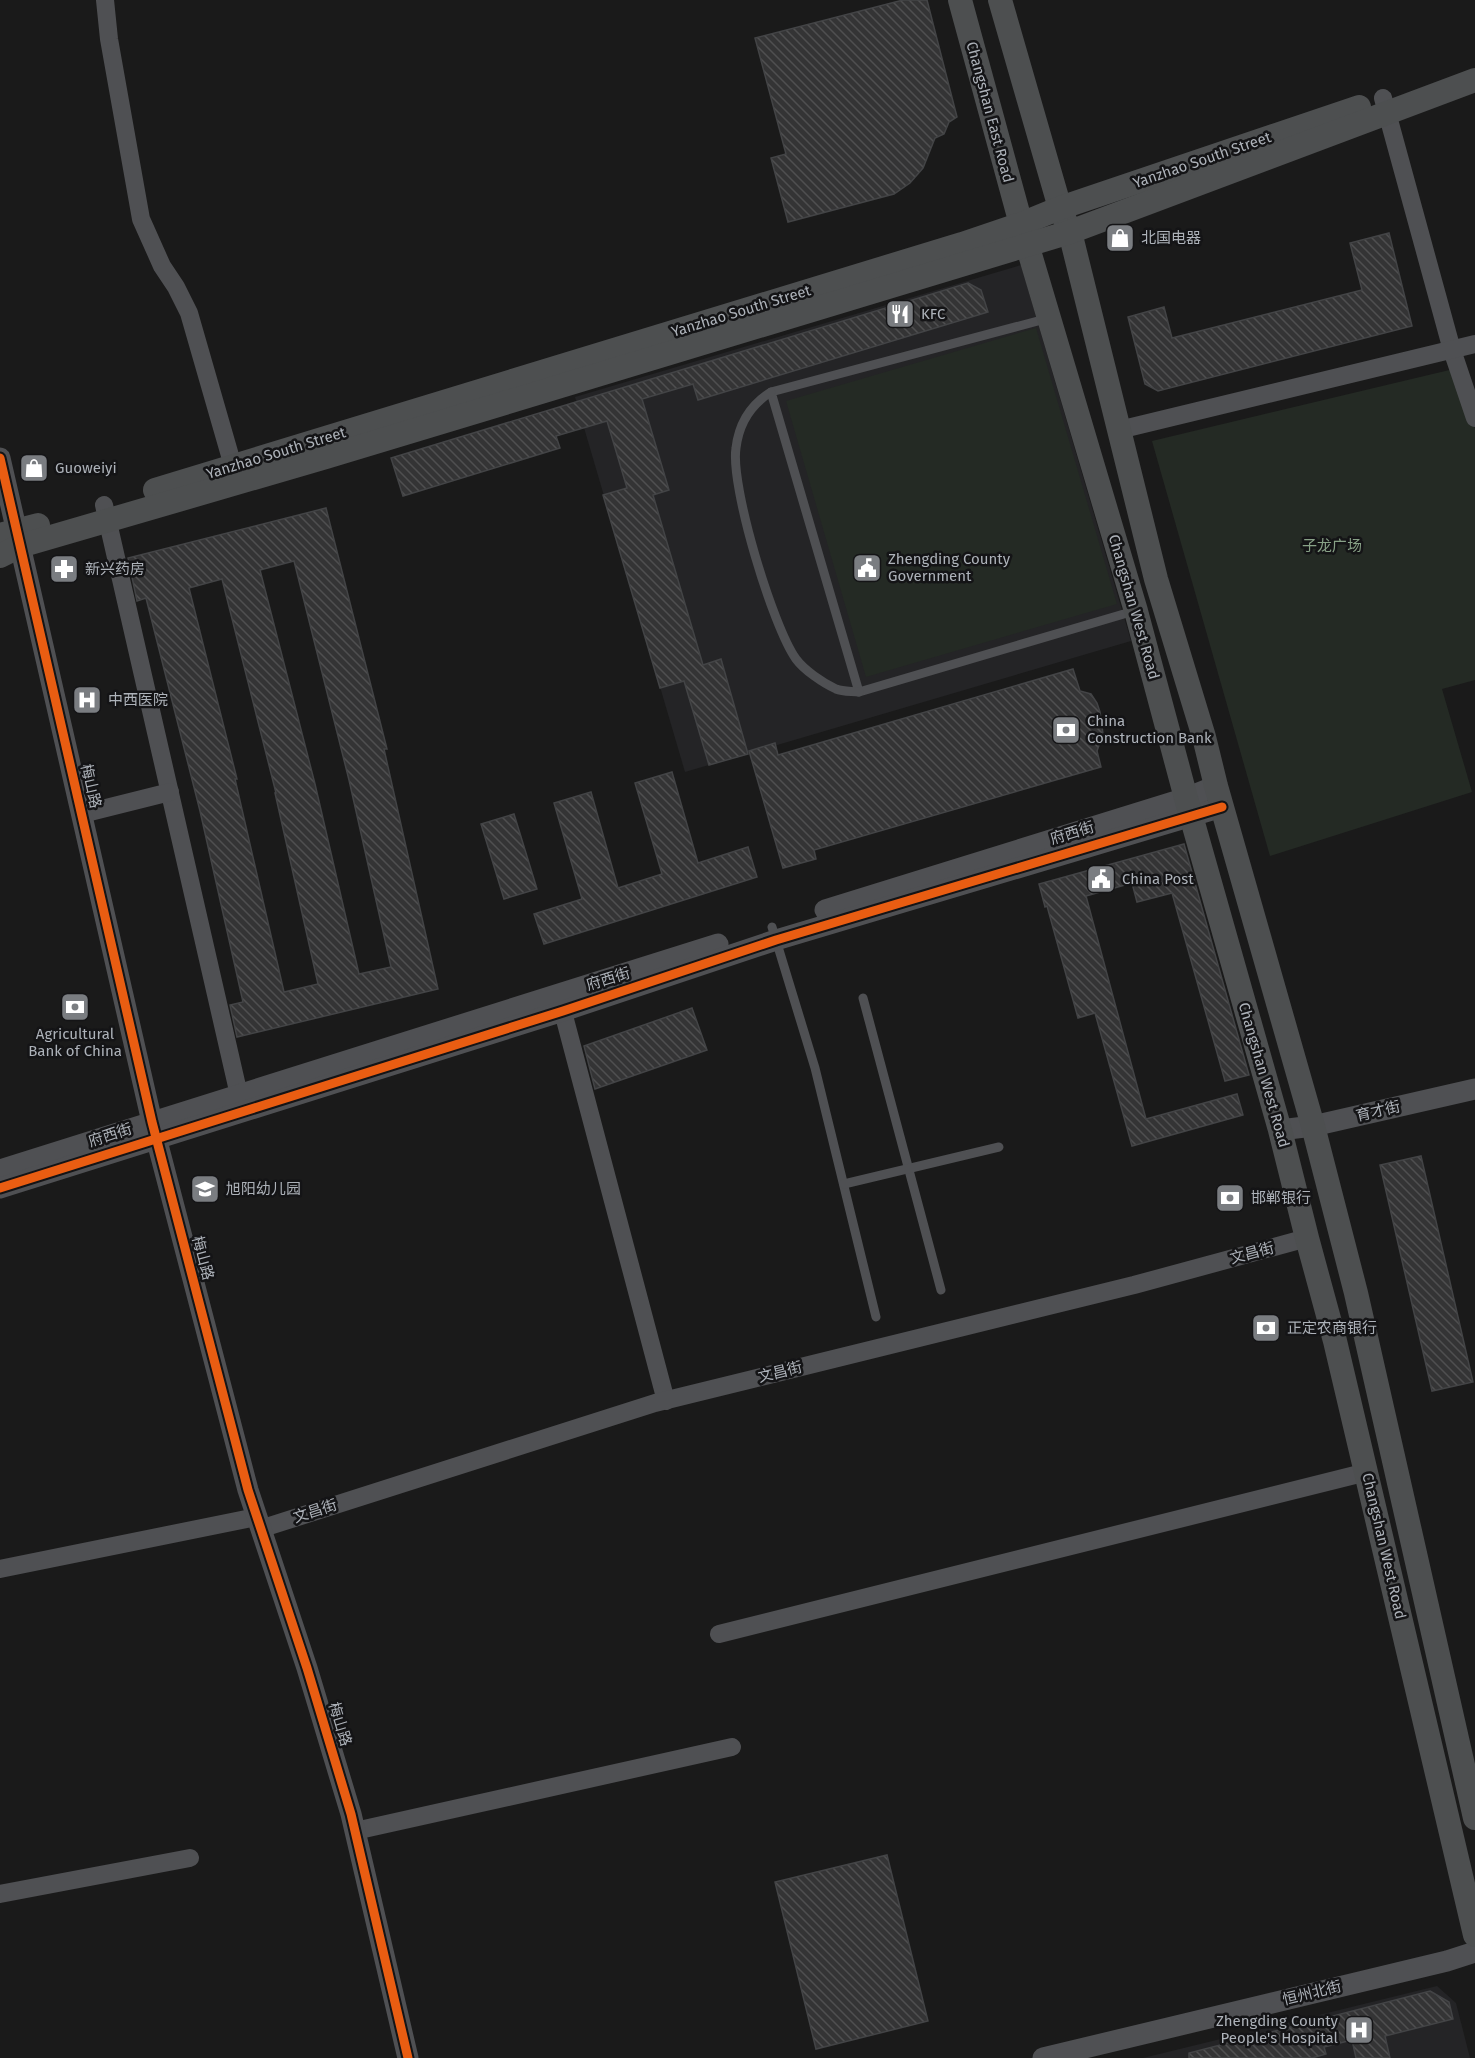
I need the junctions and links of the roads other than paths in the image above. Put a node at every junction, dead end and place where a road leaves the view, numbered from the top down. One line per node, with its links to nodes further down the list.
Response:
1 (105, 0): 17 (street)
2 (960, 0): 9 (main road, Changshan East Road)
3 (1000, 0): 7 (main road)
4 (1475, 67): 6 (main road, Yanzhao South Street)
5 (1475, 80): 6 (main road)
6 (1385, 106): 7 (main road, Yanzhao South Street); 8 (main road); 12 (street)
7 (1060, 208): 8 (main road, Changshan West Road); 9 (main road, Yanzhao South Street)
8 (1070, 232): 9 (main road); 15 (main road, Changshan West Road)
9 (1024, 234): 10 (main road, Changshan West Road); 17 (main road, Yanzhao South Street); 18 (main road)
10 (1049, 318): 13 (lane); 20 (main road, Changshan West Road)
11 (1475, 344): 12 (street)
12 (1452, 350): 14 (street); 15 (street)
13 (771, 392): 21 (lane); 21 (lane)
14 (1475, 418)
15 (1119, 430): 23 (main road, Changshan West Road)
16 (0, 458): 19 (street, 梅山路)
17 (233, 466): 18 (main road, Yanzhao South Street)
18 (106, 513): 19 (main road, Yanzhao South Street); 22 (street)
19 (9, 542): 25 (street, 梅山路)
20 (1136, 611): 21 (lane); 24 (main road, Changshan West Road)
21 (859, 692)
22 (170, 792): 25 (street); 30 (street)
23 (1219, 797): 24 (street, 府西街); 31 (main road, Changshan West Road)
24 (1188, 808): 26 (street, 府西街); 33 (main road, Changshan West Road)
25 (82, 814): 32 (street, 梅山路)
26 (774, 933): 28 (street, 府西街); 37 (lane)
27 (863, 998): 35 (lane)
28 (561, 1002): 30 (street, 府西街); 32 (street); 42 (street)
29 (1475, 1089): 31 (street, 育才街)
30 (239, 1095): 32 (street, 府西街)
31 (1313, 1126): 33 (street, 育才街); 48 (main road, Changshan West Road)
32 (154, 1130): 36 (street, 府西街); 38 (street); 44 (street, 梅山路)
33 (1280, 1130): 39 (main road, Changshan West Road)
34 (999, 1148): 35 (lane)
35 (909, 1169): 37 (lane); 40 (lane)
36 (0, 1170)
37 (844, 1184): 41 (lane)
38 (0, 1188)
39 (1307, 1238): 42 (street, 文昌街); 43 (main road, Changshan West Road)
40 (941, 1290)
41 (876, 1317)
42 (666, 1401): 44 (street, 文昌街)
43 (1366, 1472): 46 (street); 52 (main road, Changshan West Road)
44 (258, 1523): 45 (street, 文昌街); 49 (street, 梅山路)
45 (0, 1569)
46 (719, 1634)
47 (732, 1747): 49 (street)
48 (1475, 1818)
49 (355, 1831): 54 (street, 梅山路)
50 (190, 1858): 51 (street)
51 (0, 1894)
52 (1475, 1935)
53 (1475, 1952): 55 (street, 恒州北街)
54 (408, 2058)
55 (1043, 2058)

